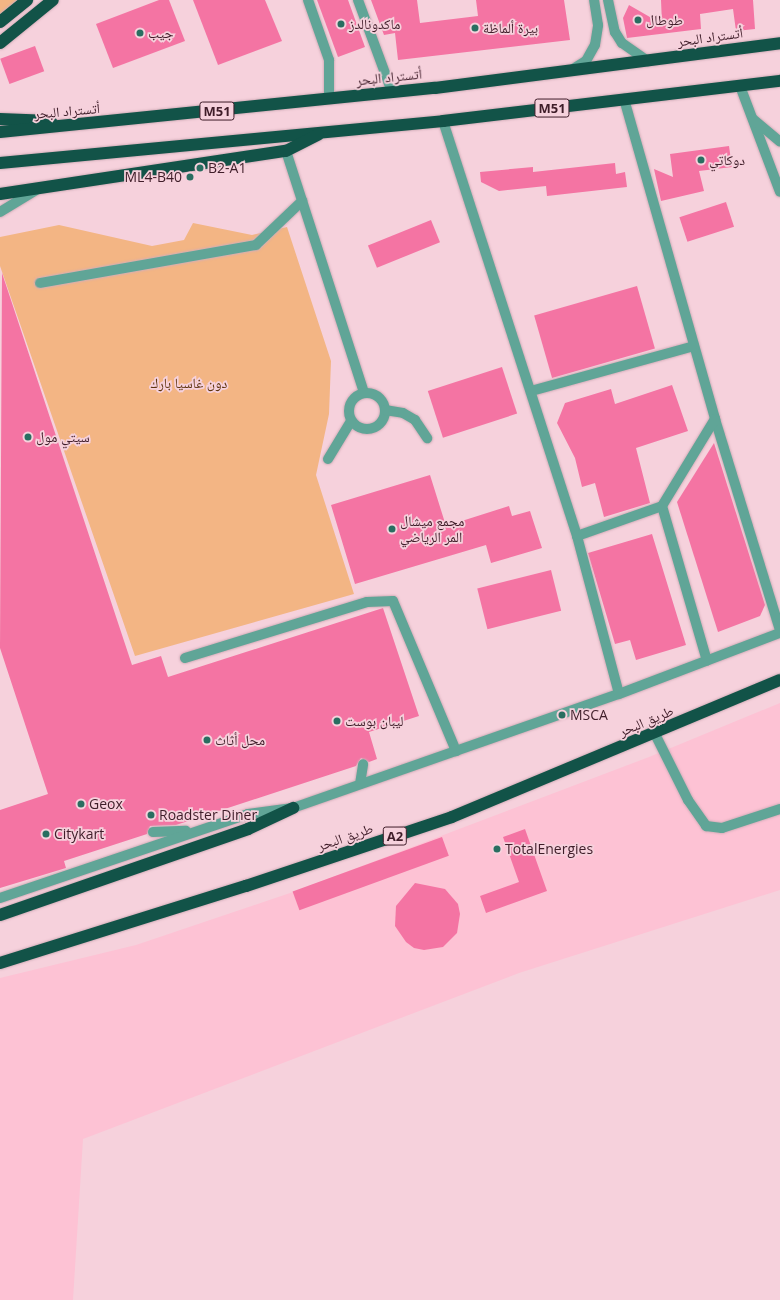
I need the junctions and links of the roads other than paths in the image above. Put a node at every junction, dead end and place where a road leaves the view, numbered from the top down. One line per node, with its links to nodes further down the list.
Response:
1 (27, 0): 7 (highway)
2 (53, 0): 9 (highway)
3 (308, 0): 15 (street)
4 (358, 0): 14 (street)
5 (594, 0): 11 (street)
6 (608, 0): 10 (street)
7 (0, 22)
8 (780, 43): 10 (highway, أتستراد البحر / M51)
9 (0, 44)
10 (648, 61): 11 (highway, أتستراد البحر / M51)
11 (570, 71): 14 (highway, أتستراد البحر / M51)
12 (780, 81): 13 (highway, M51)
13 (740, 86): 16 (highway, M51); 19 (street)
14 (392, 92): 15 (highway, أتستراد البحر / M51)
15 (329, 99): 20 (highway, أتستراد البحر / M51)
16 (624, 99): 22 (highway, M51); 34 (street)
17 (0, 112): 21 (highway)
18 (0, 119): 21 (highway)
19 (753, 119): 25 (street); 29 (street)
20 (134, 120): 21 (highway); 24 (highway, أتستراد البحر / M51)
21 (40, 121)
22 (444, 121): 23 (highway, M51); 35 (street)
23 (324, 131): 26 (highway); 27 (highway, M51)
24 (0, 132)
25 (780, 142)
26 (286, 151): 28 (highway); 31 (street)
27 (0, 163)
28 (36, 189): 30 (highway); 32 (street)
29 (780, 192)
30 (0, 194)
31 (302, 201): 33 (street); 36 (street)
32 (0, 212)
33 (40, 283)
34 (694, 346): 35 (street); 38 (street)
35 (531, 391): 43 (street)
36 (364, 393): 37 (street); 39 (street)
37 (385, 410): 39 (street); 40 (street)
38 (715, 420): 42 (street); 44 (street)
39 (352, 421): 41 (street)
40 (427, 438)
41 (328, 459)
42 (662, 506): 43 (street); 46 (street)
43 (577, 536): 48 (street)
44 (780, 631): 46 (street)
45 (185, 658): 50 (street)
46 (707, 661): 48 (street)
47 (780, 680): 49 (highway, طريق البحر / A2)
48 (619, 694): 50 (street)
49 (655, 734): 54 (street); 59 (highway, طريق البحر / A2)
50 (456, 751): 52 (street)
51 (363, 764): 52 (street)
52 (360, 784): 53 (street)
53 (293, 808): 55 (street); 58 (highway)
54 (780, 809)
55 (196, 831): 56 (street); 57 (street)
56 (153, 832)
57 (0, 898)
58 (0, 915)
59 (0, 963)

